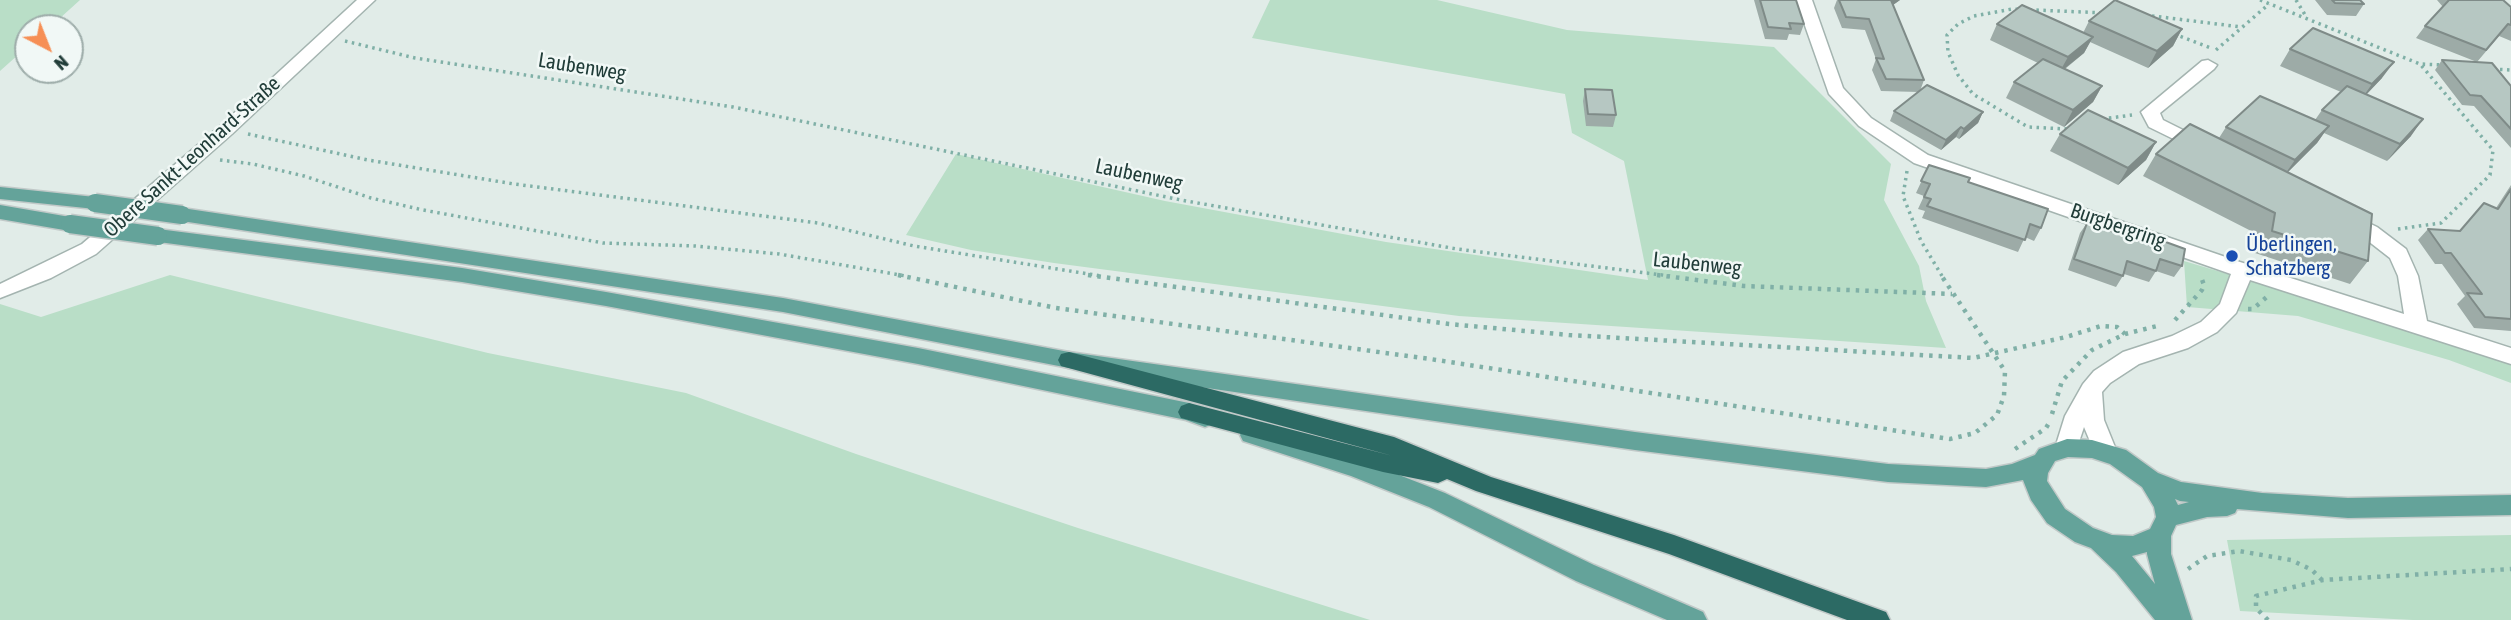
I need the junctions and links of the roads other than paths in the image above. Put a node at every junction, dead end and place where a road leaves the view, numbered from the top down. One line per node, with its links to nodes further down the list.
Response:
1 (367, 0): 9 (street, Obere Sankt-Leonhard-Straße)
2 (1804, 0): 8 (street, Burgbergring)
3 (2212, 58): 4 (street)
4 (2227, 160)
5 (0, 193): 12 (main road, bridge)
6 (2322, 208): 10 (street)
7 (0, 212): 14 (main road, bridge)
8 (2244, 270): 10 (street, Burgbergring); 13 (street)
9 (2, 291)
10 (2417, 325): 11 (street, Burgbergring)
11 (2511, 356)
12 (1069, 360): 17 (main road); 19 (highway)
13 (2091, 390): 15 (street); 16 (street)
14 (1189, 412): 19 (highway); 24 (main road)
15 (2067, 447): 16 (main road); 17 (main road)
16 (2105, 452): 18 (main road)
17 (2040, 462): 23 (main road)
18 (2150, 480): 20 (main road); 22 (main road)
19 (1484, 484): 25 (highway)
20 (2262, 503): 21 (main road); 22 (main road)
21 (2511, 505)
22 (2163, 527): 23 (main road); 27 (main road)
23 (2100, 542): 26 (main road)
24 (1694, 620)
25 (1877, 620)
26 (2170, 620)
27 (2179, 620)

